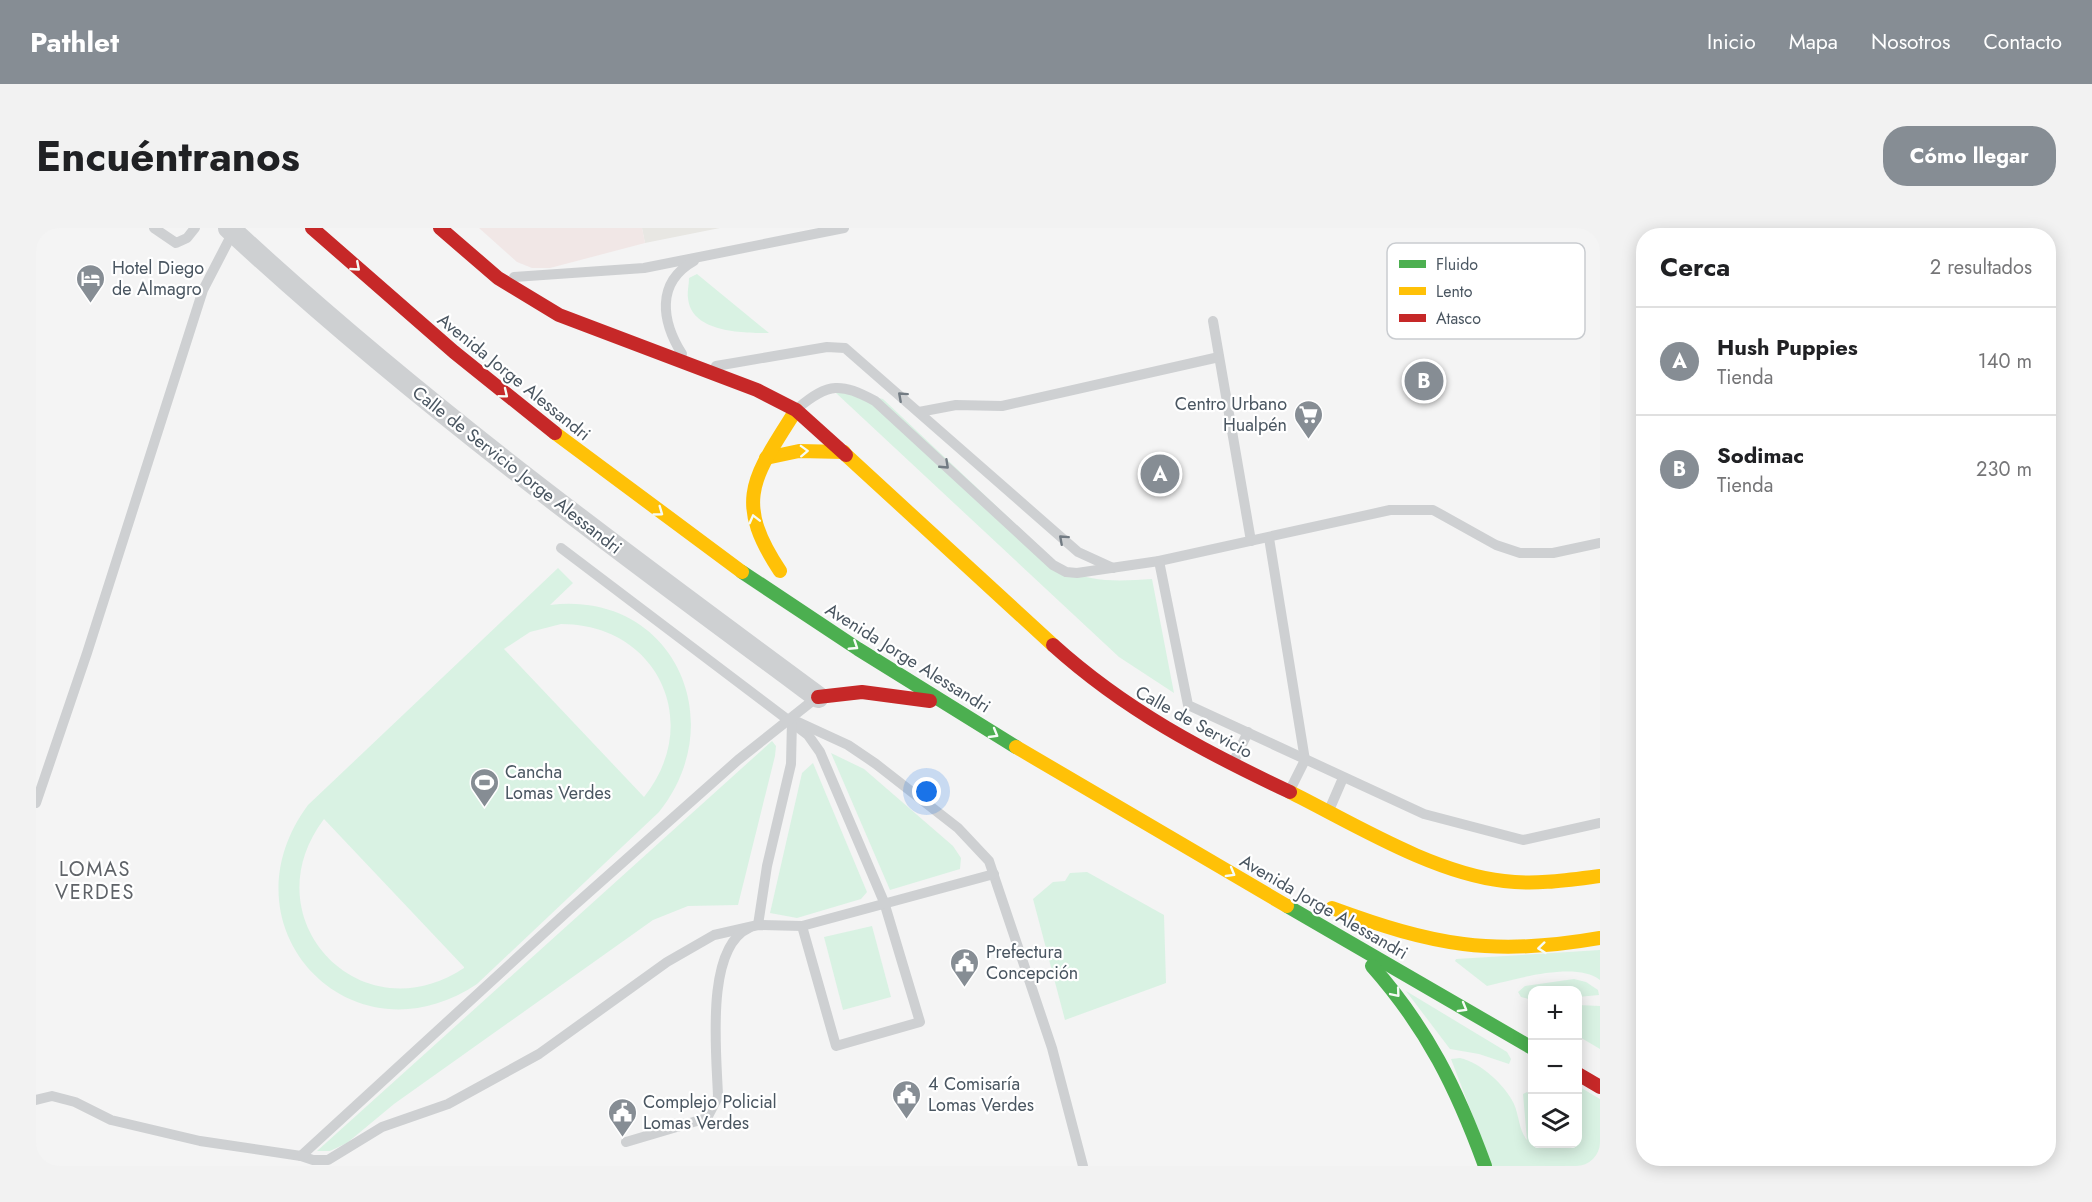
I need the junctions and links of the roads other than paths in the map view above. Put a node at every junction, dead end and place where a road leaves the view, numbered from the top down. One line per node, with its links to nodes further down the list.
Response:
1 (154, 228): 2 (lane)
2 (195, 228)
3 (312, 228): 23 (main road, Avenida Jorge Alessandri, one-way to 23)
4 (440, 228): 8 (main road)
5 (844, 228): 7 (lane)
6 (231, 230): 25 (street, Calle de Servicio Jorge Alessandri); 33 (lane)
7 (699, 258): 8 (lane); 11 (lane)
8 (498, 278): 11 (main road)
9 (1213, 321): 10 (lane)
10 (1219, 357): 13 (lane); 17 (lane)
11 (694, 367): 12 (main road); 13 (lane, one-way to 11)
12 (796, 410): 14 (main road); 15 (main road); 22 (lane, one-way to 22)
13 (920, 411): 22 (lane, one-way to 13)
14 (844, 452): 15 (main road, one-way to 14); 30 (main road, Calle de Servicio)
15 (766, 458): 20 (main road, one-way to 15)
16 (1269, 538): 17 (lane); 18 (lane); 29 (lane)
17 (1251, 541): 21 (lane)
18 (1600, 543)
19 (561, 548): 27 (lane)
20 (753, 553)
21 (1159, 561): 22 (lane); 28 (lane)
22 (1113, 568)
23 (827, 629): 24 (main road); 26 (main road, Avenida Jorge Alessandri, one-way to 26)
24 (837, 654)
25 (826, 690): 26 (main road); 27 (lane)
26 (944, 704): 41 (main road, Avenida Jorge Alessandri, one-way to 41)
27 (792, 720): 36 (lane); 38 (lane); 39 (lane); 49 (lane)
28 (1248, 732): 29 (lane); 30 (lane)
29 (1305, 760): 31 (lane); 32 (lane)
30 (1233, 765): 32 (main road, Calle de Servicio)
31 (1343, 778): 34 (lane); 35 (lane)
32 (1289, 793): 34 (main road, Calle de Servicio)
33 (36, 802)
34 (1328, 812): 37 (main road, Calle de Servicio)
35 (1600, 823)
36 (994, 874): 38 (lane); 50 (lane)
37 (1600, 876)
38 (884, 902): 40 (lane); 40 (lane)
39 (758, 925): 40 (lane); 48 (lane); 49 (lane)
40 (802, 926)
41 (1339, 937): 44 (main road, Avenida Jorge Alessandri, one-way to 44); 51 (main road, one-way to 51)
42 (1600, 938): 43 (main road, Avenida Jorge Alessandri, one-way to 43)
43 (1392, 943)
44 (1528, 1045)
45 (1582, 1077): 46 (main road)
46 (1600, 1088)
47 (36, 1100): 49 (lane)
48 (626, 1142)
49 (301, 1156)
50 (1083, 1166)
51 (1485, 1166)

